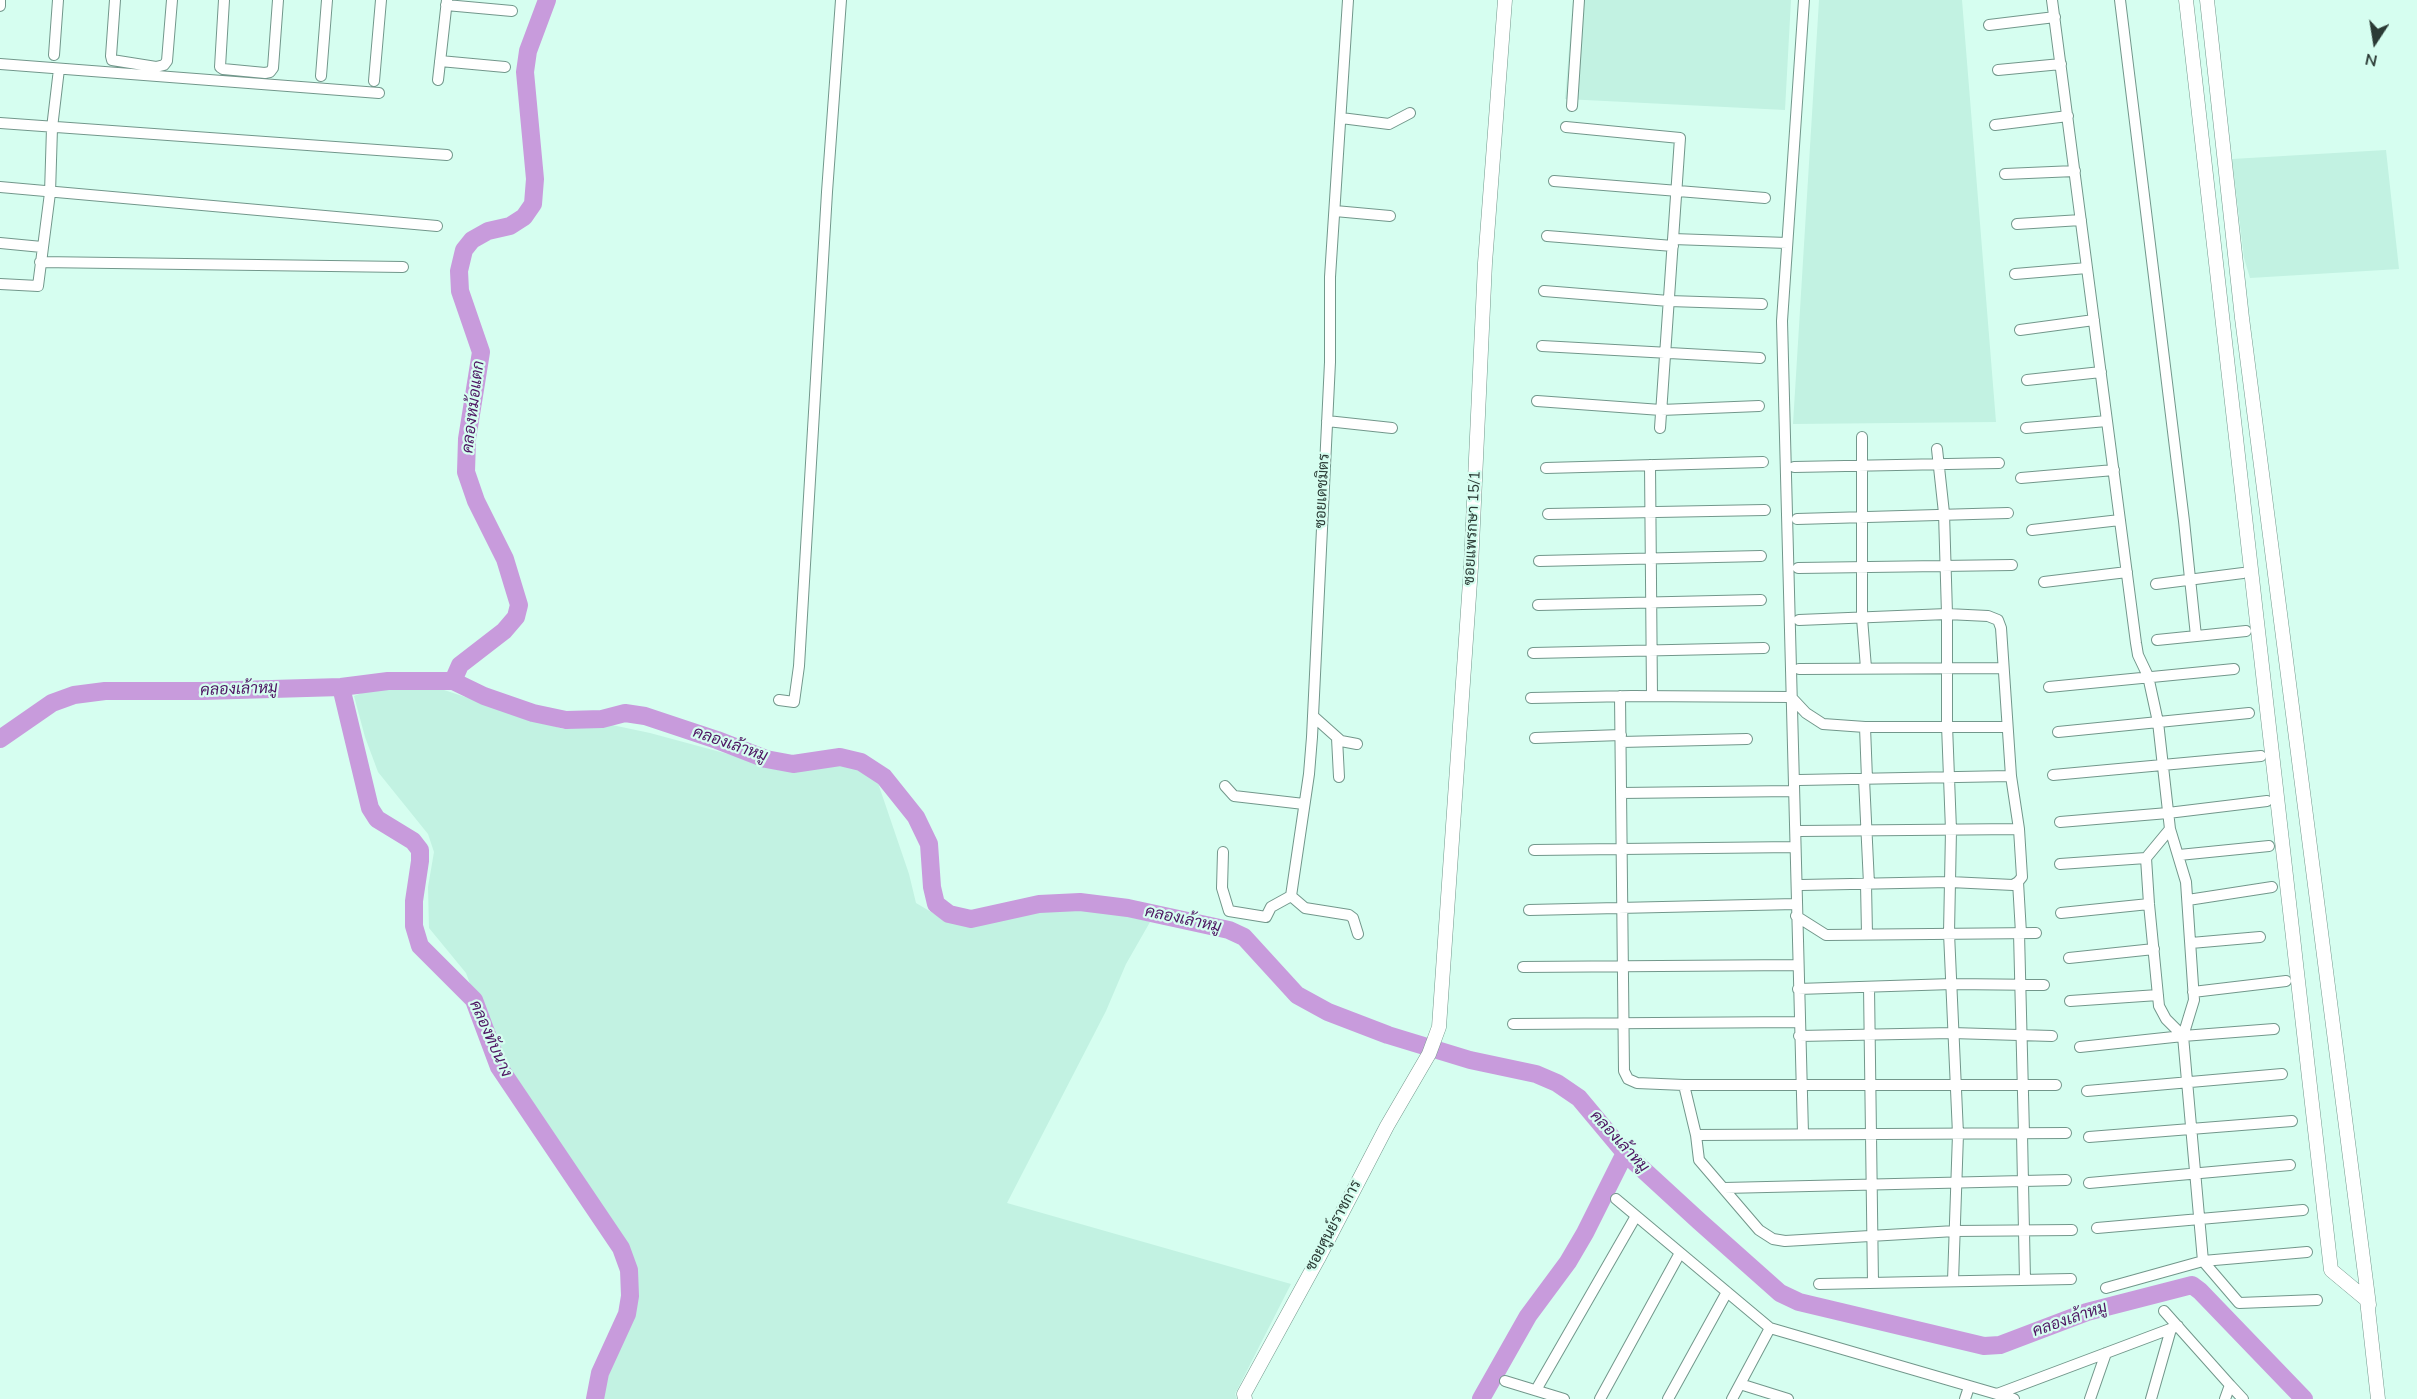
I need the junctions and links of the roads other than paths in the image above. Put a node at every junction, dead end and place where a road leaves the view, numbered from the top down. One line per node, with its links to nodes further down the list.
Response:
1 (0, 0): 19 (street)
2 (58, 0): 23 (street)
3 (115, 0): 4 (street)
4 (172, 0)
5 (224, 0): 6 (street)
6 (278, 0)
7 (327, 0): 30 (street)
8 (381, 0): 32 (street)
9 (841, 0): 138 (street)
10 (1348, 0): 37 (street, ซอยเดชมิตร)
11 (1505, 0): 224 (street, ซอยแพรกษา 15/1)
12 (1579, 0): 34 (street)
13 (1804, 0): 58 (street)
14 (2052, 0): 21 (street)
15 (2120, 0): 112 (street)
16 (2186, 0): 293 (street)
17 (2207, 0): 293 (street)
18 (447, 3): 20 (street); 24 (street)
19 (0, 6)
20 (512, 11)
21 (2055, 17): 22 (street); 26 (street)
22 (1989, 25)
23 (54, 55)
24 (440, 61): 27 (street); 31 (street)
25 (0, 64): 28 (street)
26 (2061, 64): 29 (street); 36 (street)
27 (505, 67)
28 (59, 69): 33 (street); 41 (street)
29 (1998, 70)
30 (321, 76)
31 (438, 80)
32 (374, 81)
33 (379, 93)
34 (1572, 106)
35 (1410, 113): 37 (street)
36 (2067, 116): 39 (street); 43 (street)
37 (1341, 118): 50 (street, ซอยเดชมิตร)
38 (0, 123): 41 (street)
39 (1995, 125)
40 (1566, 127): 47 (street)
41 (52, 128): 42 (street); 48 (street)
42 (447, 155)
43 (2075, 171): 44 (street); 52 (street)
44 (2005, 174)
45 (1554, 182): 47 (street)
46 (0, 187): 48 (street)
47 (1676, 191): 49 (street); 56 (street)
48 (50, 193): 54 (street); 59 (street)
49 (1765, 198)
50 (1335, 211): 51 (street); 78 (street, ซอยเดชมิตร)
51 (1390, 216)
52 (2081, 220): 53 (street); 62 (street)
53 (2017, 224)
54 (437, 226)
55 (1547, 236): 56 (street)
56 (1673, 242): 58 (street); 66 (street)
57 (0, 243): 59 (street)
58 (1787, 243): 136 (street)
59 (42, 247): 60 (street)
60 (40, 262): 61 (street); 64 (street)
61 (403, 267)
62 (2087, 268): 63 (street); 68 (street)
63 (2016, 274)
64 (0, 284)
65 (1544, 291): 66 (street)
66 (1669, 301): 67 (street); 71 (street)
67 (1762, 304)
68 (2094, 320): 69 (street); 73 (street)
69 (2020, 330)
70 (1542, 346): 71 (street)
71 (1665, 353): 72 (street); 77 (street)
72 (1760, 358)
73 (2101, 372): 74 (street); 79 (street)
74 (2027, 380)
75 (1537, 401): 77 (street)
76 (1760, 406): 77 (street)
77 (1661, 410): 81 (street)
78 (1327, 421): 80 (street); 140 (street, ซอยเดชมิตร)
79 (2107, 421): 82 (street); 92 (street)
80 (1392, 428)
81 (1660, 428)
82 (2025, 428)
83 (1862, 437): 89 (street)
84 (1937, 449): 87 (street)
85 (1763, 462): 88 (street)
86 (1999, 463): 87 (street)
87 (1938, 464): 89 (street); 96 (street)
88 (1650, 465): 91 (street); 95 (street)
89 (1862, 466): 90 (street); 99 (street)
90 (1794, 467)
91 (1546, 468)
92 (2114, 470): 93 (street); 101 (street)
93 (2021, 478)
94 (1765, 510): 95 (street)
95 (1651, 511): 98 (street); 104 (street)
96 (1944, 513): 97 (street); 99 (street); 106 (street)
97 (2008, 513)
98 (1548, 514)
99 (1862, 517): 100 (street); 108 (street)
100 (1797, 519)
101 (2120, 520): 102 (street); 110 (street)
102 (2032, 530)
103 (1761, 556): 104 (street)
104 (1651, 558): 105 (street); 116 (street)
105 (1539, 561)
106 (1945, 564): 107 (street); 108 (street); 118 (street)
107 (2012, 565)
108 (1861, 567): 109 (street); 119 (street)
109 (1798, 568)
110 (2127, 572): 113 (street); 132 (street)
111 (2243, 573): 112 (street)
112 (2190, 579): 114 (street); 122 (street)
113 (2044, 582)
114 (2156, 584)
115 (1761, 600): 116 (street)
116 (1652, 603): 117 (street); 125 (street)
117 (1538, 605)
118 (1947, 614): 119 (street); 128 (street); 129 (street)
119 (1862, 618): 120 (street); 127 (street)
120 (1798, 620)
121 (2246, 631): 122 (street)
122 (2196, 636): 123 (street)
123 (2157, 640)
124 (1764, 648): 125 (street)
125 (1652, 651): 126 (street); 135 (street)
126 (1533, 653)
127 (1866, 668): 128 (street); 130 (street)
128 (1947, 668): 129 (street); 142 (street)
129 (2003, 668): 144 (street)
130 (1798, 669)
131 (2234, 669): 132 (street)
132 (2148, 676): 133 (street); 141 (street)
133 (2049, 687)
134 (1620, 696): 135 (street); 137 (street); 148 (street)
135 (1653, 696): 136 (street)
136 (1791, 697): 143 (street); 160 (street)
137 (1531, 698)
138 (779, 700)
139 (2249, 713): 141 (street)
140 (1313, 716): 146 (street); 163 (street, ซอยเดชมิตร)
141 (2158, 722): 145 (street); 152 (street)
142 (1947, 725): 143 (street); 144 (street); 156 (street)
143 (1865, 727): 157 (street)
144 (2007, 727): 154 (street)
145 (2058, 732)
146 (1337, 738): 150 (street); 155 (street)
147 (1535, 738): 148 (street)
148 (1621, 739): 149 (street); 161 (street)
149 (1747, 739)
150 (1356, 744)
151 (2260, 756): 152 (street)
152 (2163, 766): 153 (street); 164 (street)
153 (2053, 775)
154 (2011, 776): 156 (street); 166 (street)
155 (1339, 777)
156 (1950, 777): 157 (street); 169 (street)
157 (1866, 779): 158 (street); 168 (street)
158 (1799, 780)
159 (1225, 786): 163 (street)
160 (1793, 791): 161 (street); 172 (street)
161 (1621, 793): 174 (street)
162 (2267, 801): 164 (street)
163 (1304, 804): 184 (street, ซอยเดชมิตร)
164 (2168, 813): 165 (street); 167 (street)
165 (2060, 822)
166 (2019, 829): 169 (street); 180 (street)
167 (2170, 829): 176 (street); 177 (street)
168 (1865, 830): 169 (street); 170 (street); 181 (street)
169 (1951, 830): 179 (street)
170 (1799, 831)
171 (2269, 846): 176 (street)
172 (1795, 847): 174 (street); 186 (street)
173 (1534, 850): 174 (street)
174 (1622, 850): 188 (street)
175 (1223, 852): 184 (street)
176 (2179, 855): 185 (street)
177 (2146, 858): 178 (street); 187 (street)
178 (2060, 864)
179 (1950, 882): 180 (street); 181 (street); 192 (street)
180 (2018, 882): 193 (street)
181 (1867, 884): 182 (street); 196 (street)
182 (1801, 885)
183 (2272, 887): 185 (street)
184 (1291, 897): 195 (street)
185 (2188, 900): 198 (street)
186 (1796, 904): 188 (street); 191 (street)
187 (2149, 904): 190 (street); 199 (street)
188 (1622, 909): 189 (street); 202 (street)
189 (1529, 910)
190 (2061, 913)
191 (1796, 916): 196 (street); 201 (street)
192 (1949, 933): 193 (street); 196 (street); 205 (street)
193 (2020, 933): 194 (street); 206 (street)
194 (2036, 933)
195 (1358, 934)
196 (1868, 934)
197 (2260, 937): 198 (street)
198 (2191, 943): 210 (street)
199 (2154, 949): 200 (street); 211 (street)
200 (2069, 958)
201 (1798, 965): 202 (street); 209 (street)
202 (1623, 966): 203 (street); 214 (street)
203 (1523, 967)
204 (2286, 981): 210 (street)
205 (1952, 984): 206 (street); 208 (street); 217 (street)
206 (2020, 985): 207 (street); 219 (street)
207 (2044, 985)
208 (1869, 987): 209 (street); 218 (street)
209 (1798, 989): 213 (street)
210 (2193, 992): 222 (street)
211 (2158, 995): 212 (street); 222 (street)
212 (2070, 1001)
213 (1799, 1022): 214 (street); 221 (street)
214 (1623, 1023): 215 (street); 228 (street)
215 (1513, 1024)
216 (2274, 1029): 222 (street)
217 (1952, 1033): 218 (street); 219 (street); 227 (street)
218 (1870, 1035): 221 (street); 229 (street)
219 (2022, 1035): 220 (street); 230 (street)
220 (2052, 1035)
221 (1799, 1036): 232 (street)
222 (2183, 1036): 223 (street); 226 (street)
223 (2080, 1047)
224 (1429, 1054): 281 (street, ซอยศูนย์ราชการ)
225 (2282, 1074): 226 (street)
226 (2187, 1083): 233 (street); 235 (street)
227 (1954, 1084): 229 (street); 230 (street); 239 (street)
228 (1684, 1085): 232 (street); 241 (street)
229 (1871, 1085): 232 (street); 238 (street)
230 (2022, 1085): 231 (street); 240 (street)
231 (2056, 1085)
232 (1800, 1086): 236 (street)
233 (2087, 1091)
234 (2292, 1121): 235 (street)
235 (2191, 1128): 242 (street); 244 (street)
236 (1803, 1133): 238 (street); 241 (street)
237 (2066, 1133): 240 (street)
238 (1872, 1134): 239 (street); 248 (street)
239 (1958, 1134): 240 (street); 247 (street)
240 (2023, 1134): 246 (street)
241 (1696, 1136): 250 (street)
242 (2089, 1137)
243 (2290, 1165): 244 (street)
244 (2195, 1174): 249 (street); 254 (street)
245 (2066, 1180): 246 (street)
246 (2023, 1181): 247 (street); 258 (street)
247 (1958, 1182): 248 (street); 257 (street)
248 (1872, 1184): 250 (street); 259 (street)
249 (2089, 1184)
250 (1724, 1188): 259 (street)
251 (1616, 1199): 253 (street)
252 (2302, 1210): 254 (street)
253 (1636, 1216): 261 (street); 279 (street)
254 (2199, 1219): 255 (street); 262 (street)
255 (2097, 1228)
256 (2072, 1230): 258 (street)
257 (1955, 1231): 258 (street); 259 (street); 265 (street)
258 (2025, 1231): 264 (street)
259 (1872, 1236): 266 (street)
260 (2307, 1252): 262 (street)
261 (1680, 1253): 269 (street); 283 (street)
262 (2203, 1261): 268 (street); 270 (street)
263 (2071, 1279): 264 (street)
264 (2025, 1280): 265 (street)
265 (1953, 1281): 266 (street)
266 (1873, 1283): 267 (street)
267 (1819, 1284)
268 (2106, 1288)
269 (1727, 1292): 273 (street); 284 (street)
270 (2317, 1300)
271 (2164, 1311): 272 (street)
272 (2174, 1327): 274 (street); 277 (street); 290 (street)
273 (1770, 1328): 276 (street); 278 (street)
274 (2106, 1353): 280 (street); 289 (street)
275 (1505, 1381): 279 (street)
276 (1740, 1384): 285 (street); 286 (street)
277 (2230, 1384): 291 (street); 292 (street)
278 (1969, 1387): 280 (street); 287 (street)
279 (1536, 1390): 282 (street)
280 (1997, 1394): 288 (street)
281 (1245, 1399)
282 (1564, 1399)
283 (1600, 1399)
284 (1668, 1399)
285 (1732, 1399)
286 (1788, 1399)
287 (1965, 1399)
288 (2014, 1399)
289 (2090, 1399)
290 (2151, 1399)
291 (2225, 1399)
292 (2243, 1399)
293 (2380, 1399)

